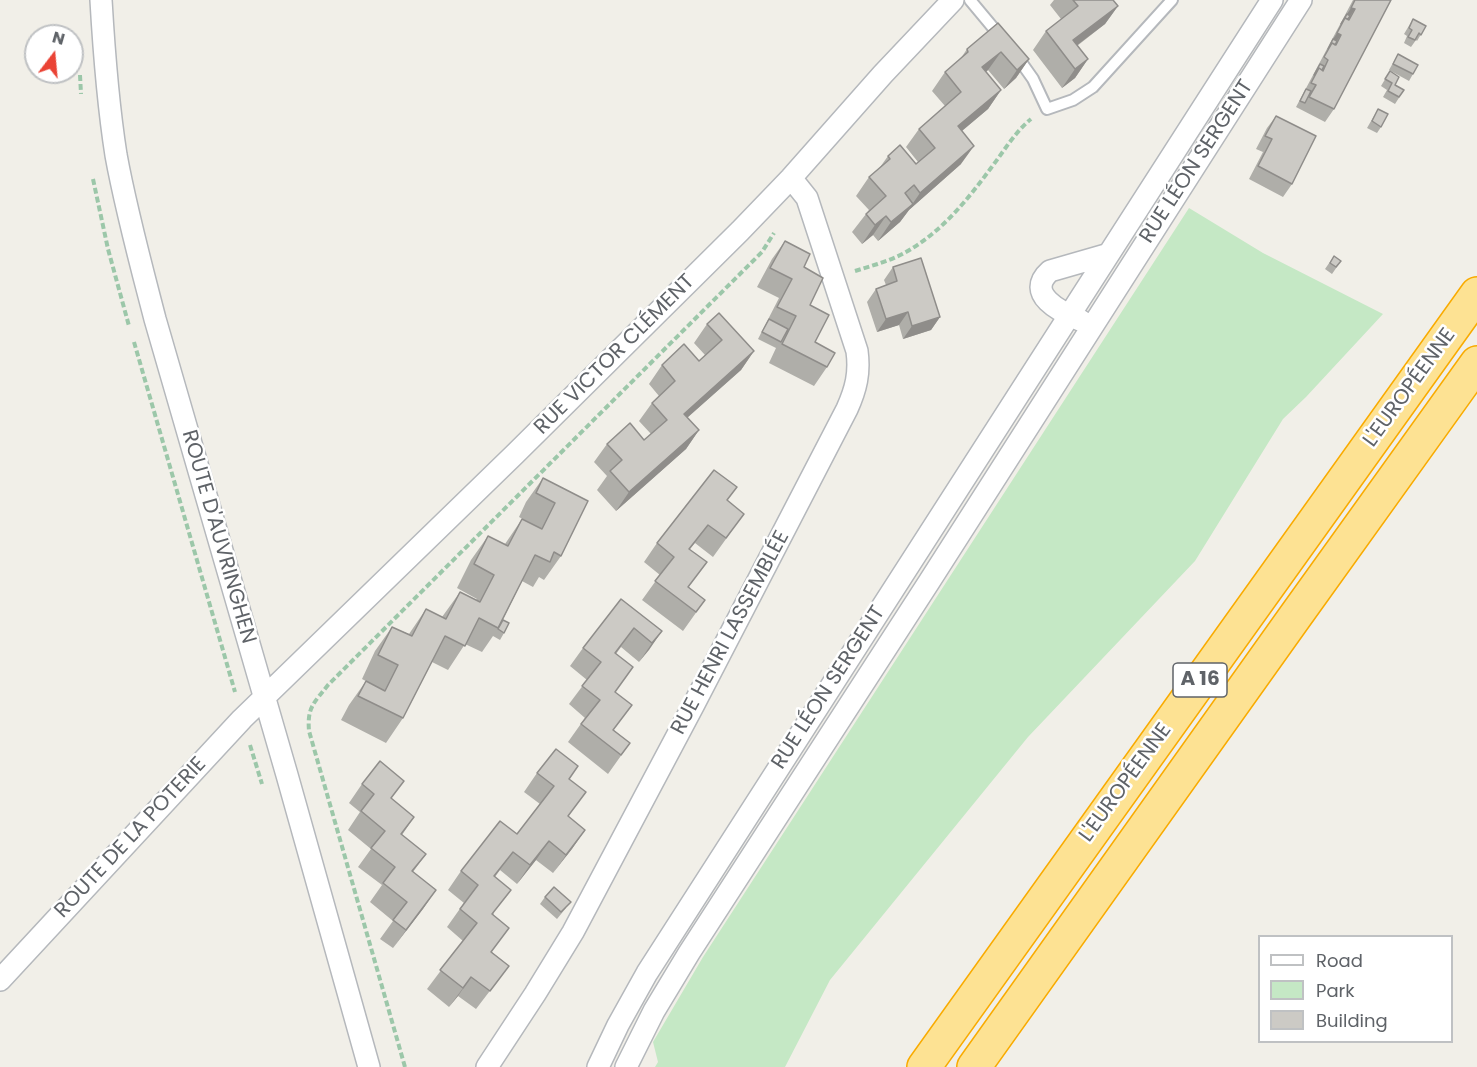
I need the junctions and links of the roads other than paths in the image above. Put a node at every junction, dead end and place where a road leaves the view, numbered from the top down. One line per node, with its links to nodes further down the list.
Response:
1 (101, 0): 13 (street, ROUTE D'AUVRINGHEN)
2 (953, 0): 7 (street, RUE VICTOR CLÉMENT)
3 (970, 0): 4 (lane)
4 (1172, 0)
5 (1272, 0): 8 (street, RUE LÉON SERGENT)
6 (1301, 0): 11 (street, RUE LÉON SERGENT)
7 (791, 178): 13 (street, RUE VICTOR CLÉMENT); 16 (street, RUE HENRI LASSEMBLÉE)
8 (1108, 254): 10 (street, RUE LÉON SERGENT); 10 (street)
9 (1477, 294): 19 (highway, L'EUROPÉENNE / A 16)
10 (1070, 315): 11 (street); 17 (street, RUE LÉON SERGENT)
11 (1093, 325): 18 (street, RUE LÉON SERGENT)
12 (1477, 363): 20 (highway, L'EUROPÉENNE / A 16)
13 (264, 697): 14 (street, ROUTE DE LA POTERIE); 15 (street, ROUTE D'AUVRINGHEN)
14 (0, 980)
15 (369, 1067)
16 (487, 1067)
17 (598, 1067)
18 (626, 1067)
19 (924, 1067)
20 (974, 1067)

